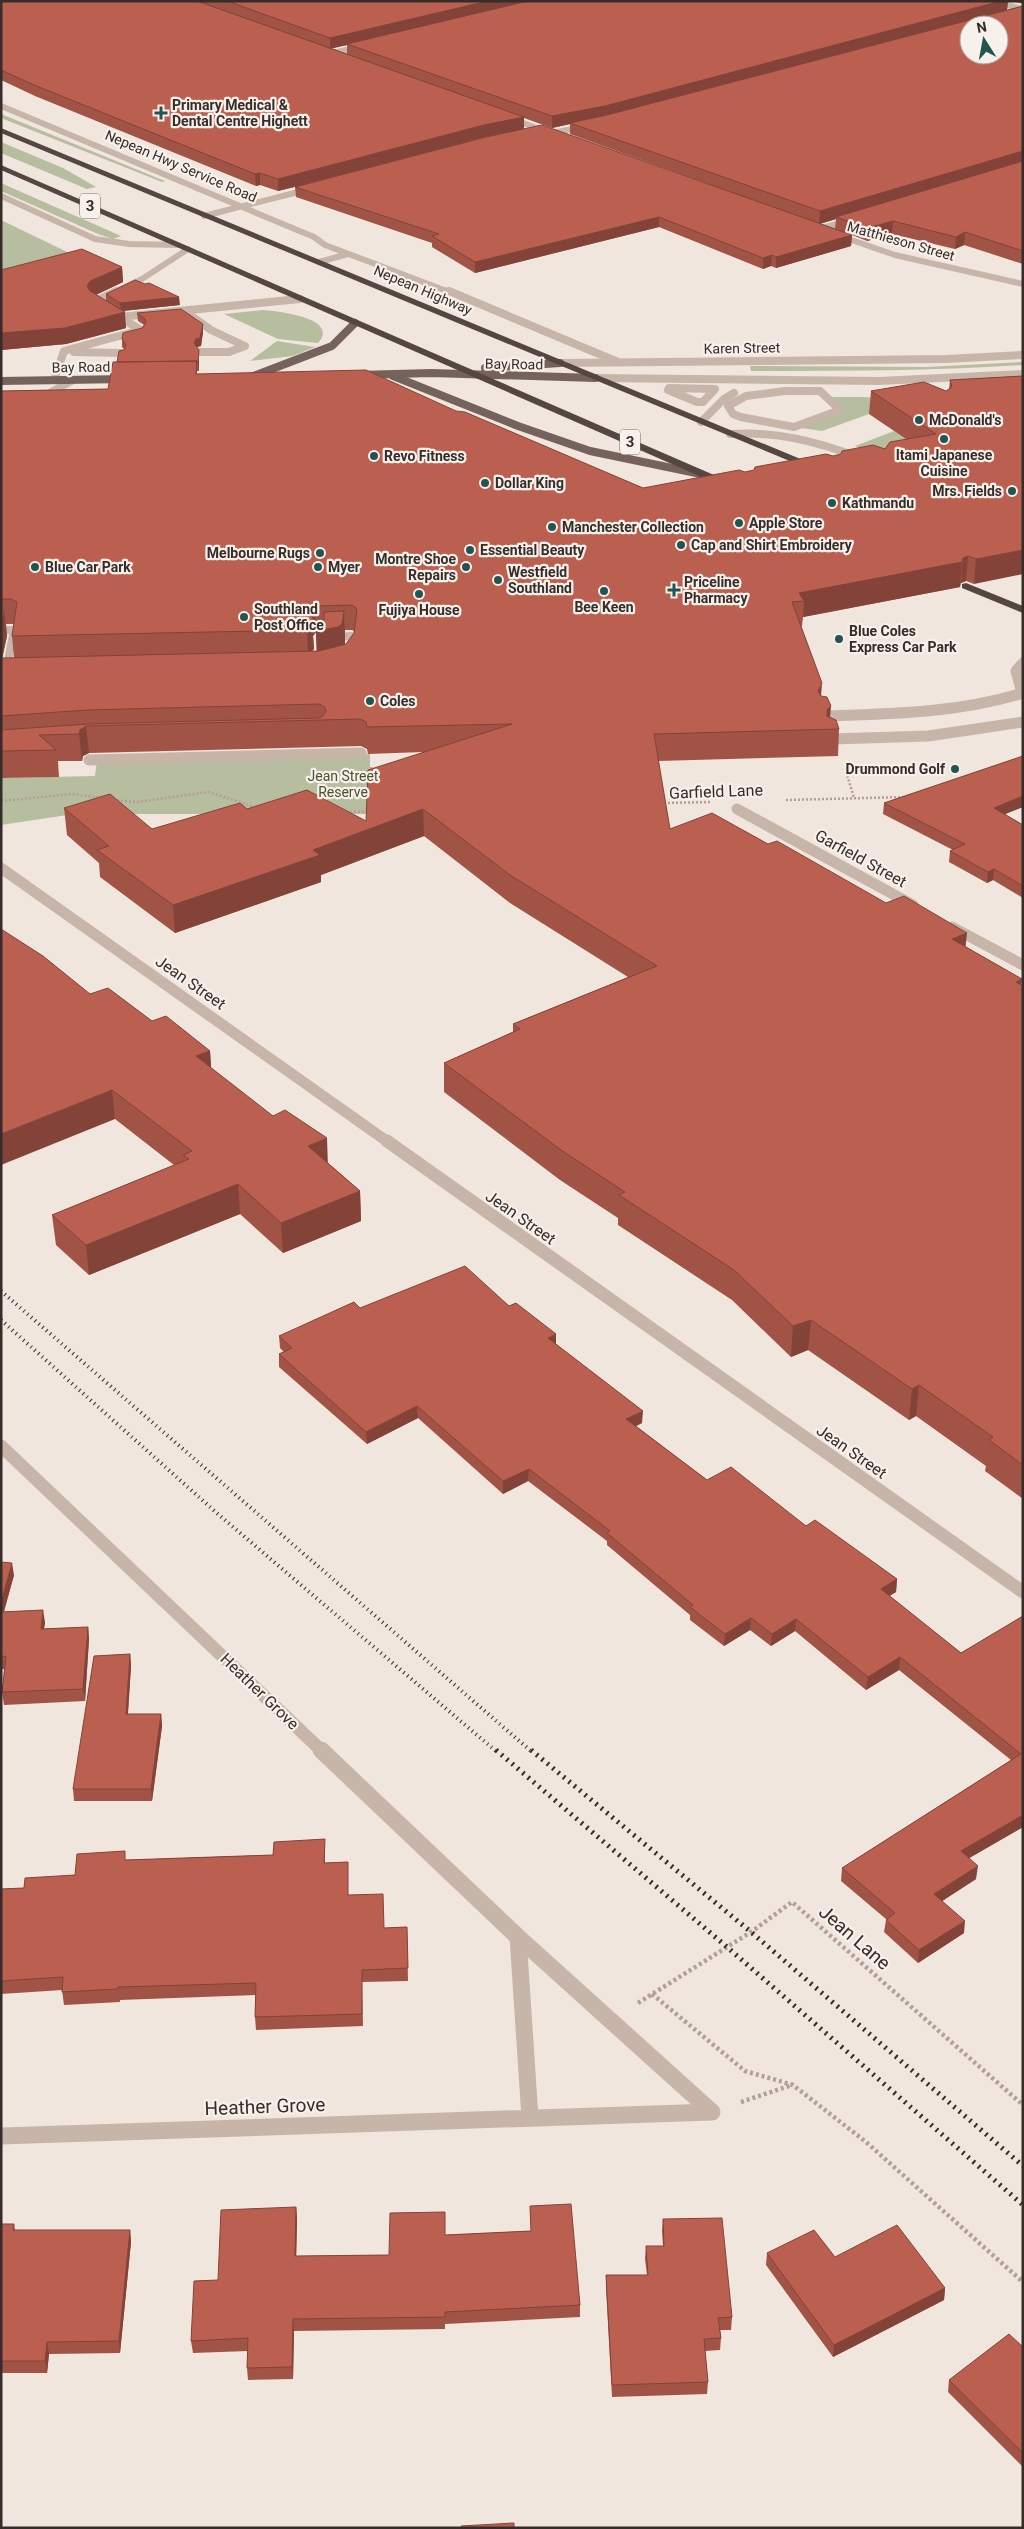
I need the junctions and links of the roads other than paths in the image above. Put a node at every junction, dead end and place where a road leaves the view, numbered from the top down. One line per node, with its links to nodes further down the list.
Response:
1 (991, 1): 3 (street)
2 (1018, 1): 3 (street)
3 (1023, 9): 4 (street)
4 (1013, 14)
5 (375, 43): 7 (street)
6 (319, 50): 7 (street)
7 (329, 54): 8 (street)
8 (347, 60)
9 (1, 106): 22 (street, Nepean Hwy Service Road)
10 (505, 117): 11 (street)
11 (532, 127): 13 (street); 14 (street)
12 (1, 130): 23 (highway, Nepean Highway / 3)
13 (543, 130): 15 (street); 16 (street)
14 (516, 132)
15 (552, 134): 17 (street); 17 (street)
16 (525, 135)
17 (560, 137): 18 (street)
18 (570, 140)
19 (1, 167): 27 (highway, 3)
20 (318, 186): 22 (street)
21 (1, 196): 27 (street)
22 (242, 206): 23 (street); 29 (street, Nepean Hwy Service Road)
23 (204, 216): 30 (highway, Nepean Highway / 3)
24 (856, 218): 26 (street)
25 (810, 226): 26 (street, Matthieson Street)
26 (819, 229): 31 (street, Matthieson Street)
27 (178, 245): 28 (highway, 3)
28 (188, 249): 32 (highway, 3); 34 (street)
29 (348, 254): 30 (street); 40 (street, Nepean Hwy Service Road)
30 (319, 262): 41 (highway, Nepean Highway / 3)
31 (1023, 284)
32 (300, 299): 33 (street); 35 (highway, 3)
33 (184, 311): 34 (street); 37 (street)
34 (119, 317): 36 (street)
35 (355, 323): 42 (highway, 3); 50 (main road)
36 (64, 351): 38 (street); 53 (street)
37 (200, 352)
38 (121, 353)
39 (1023, 355): 40 (street, Karen Street)
40 (618, 362): 41 (street, Karen Street)
41 (560, 363): 42 (main road, Karen Street); 51 (highway, Nepean Highway / 3)
42 (462, 370): 43 (main road, Bay Road); 48 (highway, 3)
43 (432, 373): 44 (main road, Bay Road); 48 (main road, Bay Road)
44 (388, 374): 46 (main road, Bay Road); 66 (main road)
45 (1023, 374): 57 (street, Karen Street)
46 (349, 375)
47 (280, 376): 50 (main road)
48 (478, 376): 51 (main road, Bay Road); 66 (highway, 3)
49 (242, 377): 50 (main road)
50 (251, 377)
51 (595, 378): 55 (street, Karen Street); 61 (highway, Nepean Highway / 3)
52 (140, 379): 54 (main road, Bay Road)
53 (54, 380): 54 (main road, Bay Road); 56 (main road, Bay Road)
54 (73, 380): 60 (street)
55 (766, 380): 57 (street, Karen Street); 61 (street)
56 (1, 381)
57 (888, 381): 59 (street)
58 (669, 388): 58 (street)
59 (907, 390)
60 (37, 400)
61 (701, 422): 63 (highway, Nepean Highway / 3)
62 (794, 427): 62 (street)
63 (730, 434): 64 (street); 65 (highway, Nepean Highway / 3)
64 (864, 460)
65 (825, 472)
66 (701, 474): 67 (highway, 3)
67 (737, 488)
68 (966, 586): 69 (highway)
69 (1023, 610)
70 (1, 630): 74 (street)
71 (319, 641): 72 (street)
72 (350, 658)
73 (1023, 661): 75 (street)
74 (11, 673)
75 (1022, 693): 76 (street)
76 (823, 716)
77 (1023, 722): 78 (street)
78 (832, 740)
79 (320, 745): 80 (street)
80 (361, 753)
81 (737, 809): 83 (street, Garfield Street)
82 (1, 868): 87 (street, Jean Street)
83 (919, 908)
84 (945, 922): 85 (street)
85 (1023, 965)
86 (1, 1446): 88 (street, Heather Grove)
87 (1023, 1592)
88 (518, 1937): 89 (street); 89 (street, Heather Grove)
89 (530, 2118): 90 (street, Heather Grove)
90 (1, 2136)

